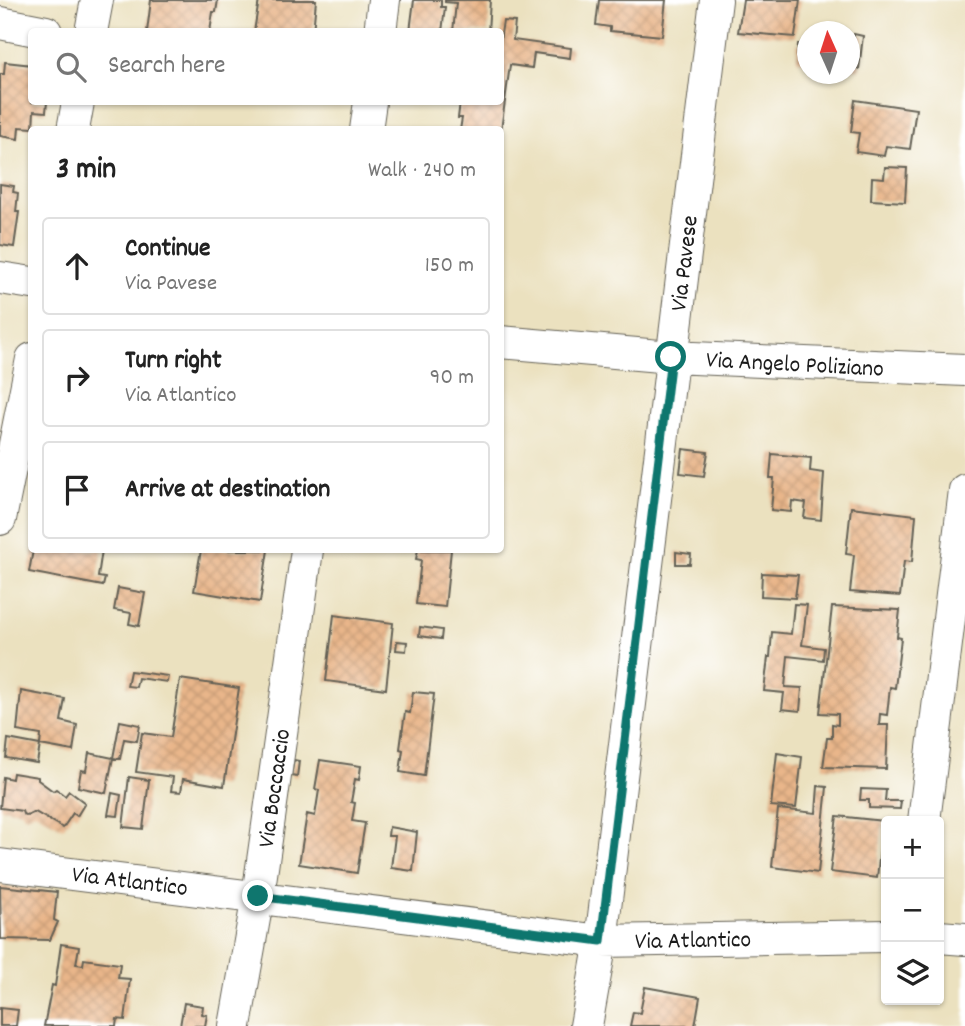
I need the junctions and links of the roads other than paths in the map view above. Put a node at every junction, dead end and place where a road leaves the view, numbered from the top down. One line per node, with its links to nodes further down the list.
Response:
1 (97, 0): 6 (street)
2 (384, 0): 7 (street)
3 (716, 0): 15 (street, Via Pavese)
4 (0, 23): 5 (street)
5 (28, 28)
6 (91, 28)
7 (380, 28)
8 (77, 105): 10 (street)
9 (370, 105): 11 (street)
10 (74, 126)
11 (367, 126)
12 (0, 278): 13 (street)
13 (28, 282)
14 (504, 342): 15 (street, Via Angelo Poliziano)
15 (671, 357): 16 (street, Via Angelo Poliziano); 28 (street, Via Pavese)
16 (965, 370)
17 (28, 379): 19 (street)
18 (965, 490): 21 (street)
19 (0, 519)
20 (307, 553): 24 (street, Via Boccaccio)
21 (953, 682): 22 (street)
22 (925, 816)
23 (0, 865): 24 (street, Via Atlantico)
24 (258, 896): 28 (street, Via Atlantico); 29 (street, Via Boccaccio)
25 (881, 936): 28 (street, Via Atlantico)
26 (944, 937): 27 (street)
27 (965, 939)
28 (601, 941): 30 (street, Via Pavese)
29 (235, 1026)
30 (586, 1026)

